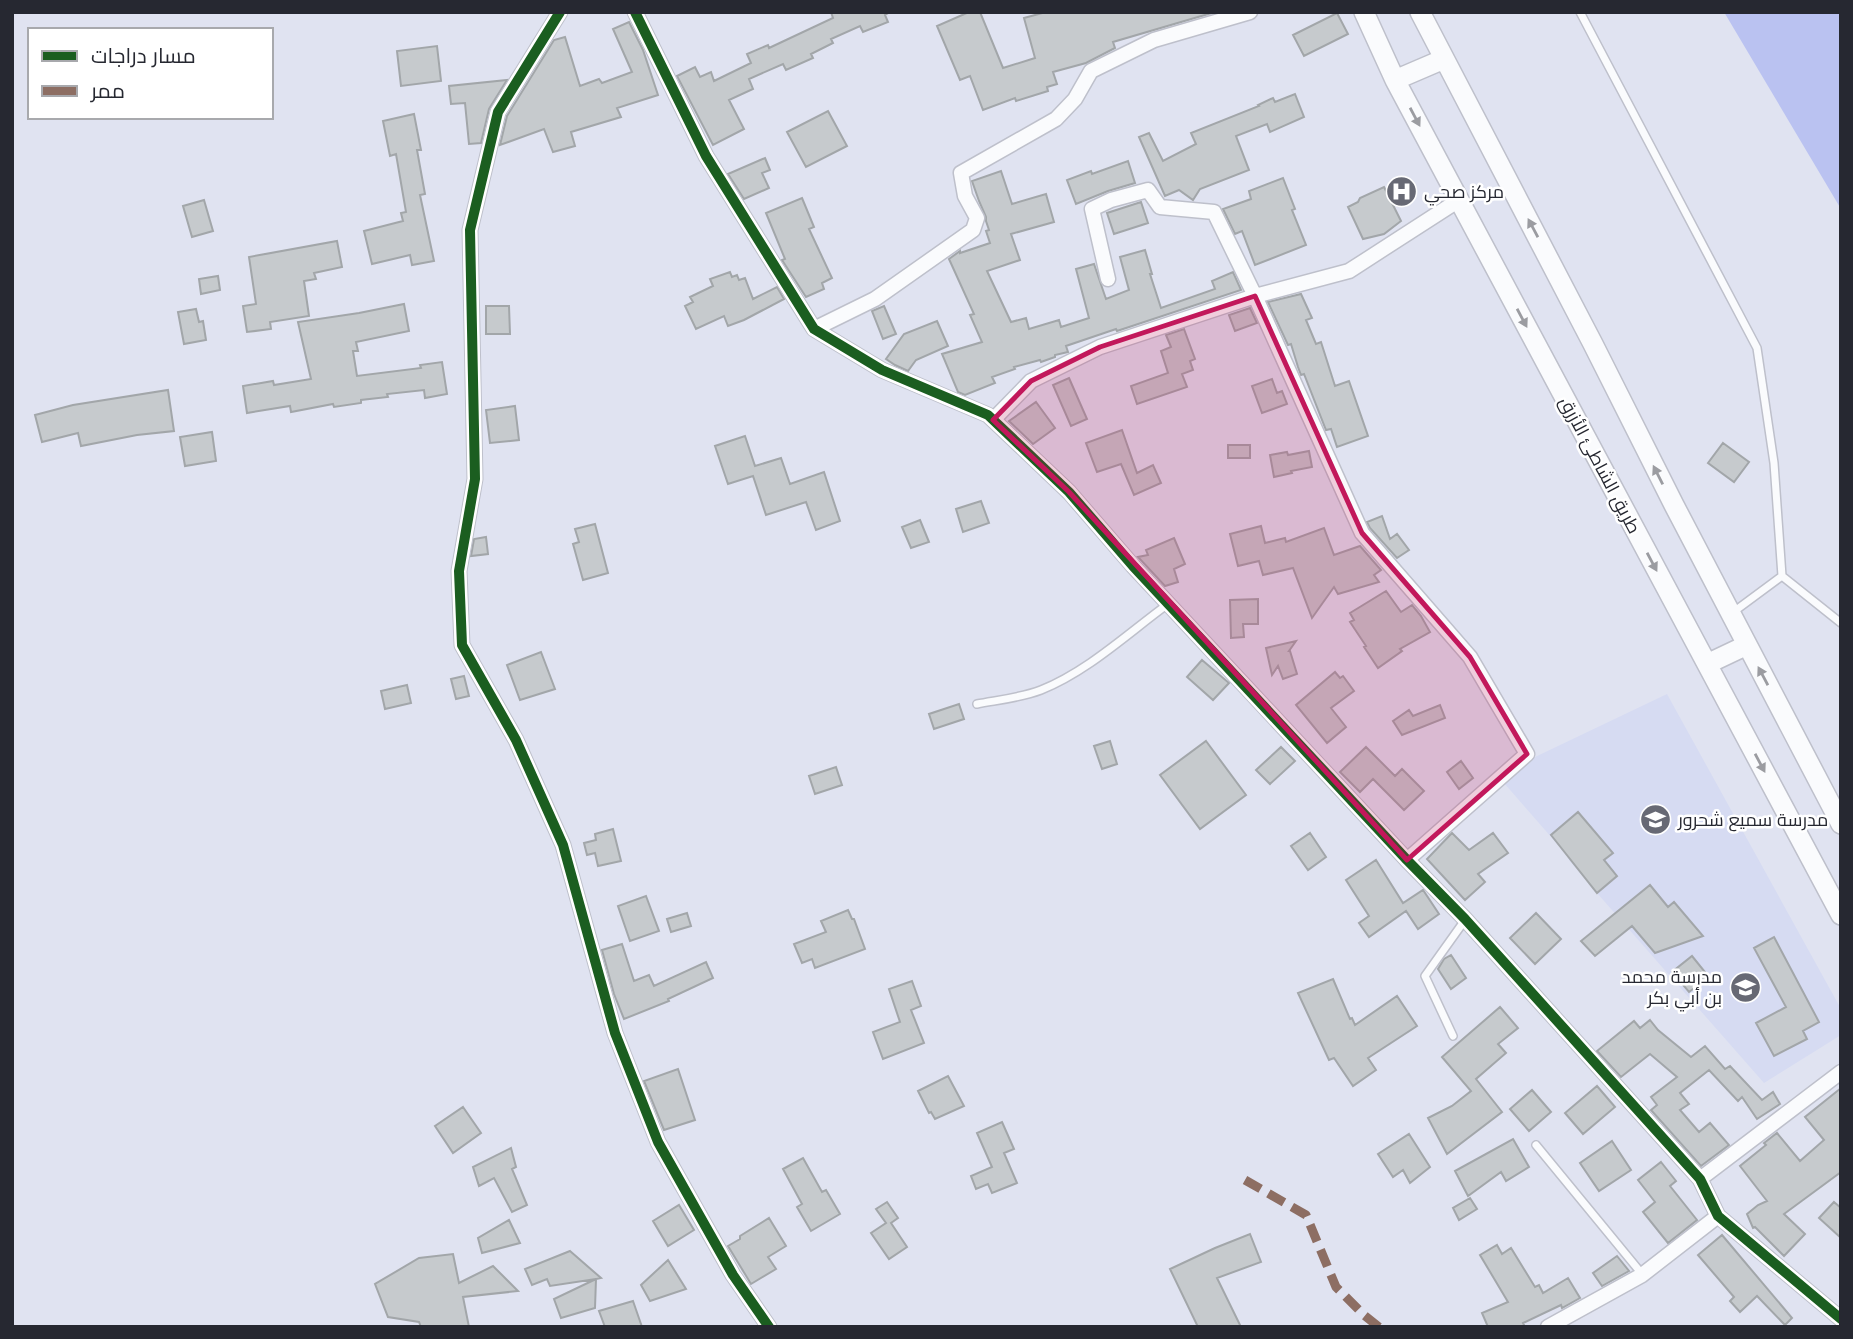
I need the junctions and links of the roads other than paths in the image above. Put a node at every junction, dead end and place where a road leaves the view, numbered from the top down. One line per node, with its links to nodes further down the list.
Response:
1 (559, 12): 32 (street)
2 (635, 12): 12 (street)
3 (1250, 12): 12 (street)
4 (1364, 12): 8 (main road, طريق الشاطئ الأزرق)
5 (1420, 12): 7 (main road)
6 (1580, 12): 14 (lane)
7 (1444, 59): 8 (main road); 16 (main road, one-way to 7)
8 (1395, 80): 9 (main road, طريق الشاطئ الأزرق, one-way to 9)
9 (1459, 200): 11 (street); 19 (main road, طريق الشاطئ الأزرق, one-way to 19)
10 (1108, 279): 11 (street)
11 (1255, 296): 13 (street); 22 (street)
12 (814, 329): 13 (street)
13 (993, 420): 15 (street)
14 (1782, 576): 16 (lane); 17 (lane)
15 (1168, 604): 20 (lane); 22 (street)
16 (1731, 614): 18 (main road)
17 (1841, 623)
18 (1747, 645): 19 (main road); 21 (main road, one-way to 18)
19 (1707, 664): 23 (main road, طريق الشاطئ الأزرق, one-way to 23)
20 (977, 704)
21 (1841, 824)
22 (1407, 860): 24 (street)
23 (1841, 915)
24 (1465, 919): 25 (lane); 28 (street)
25 (1453, 1037)
26 (1841, 1072): 28 (street)
27 (1536, 1145): 30 (lane)
28 (1700, 1179): 29 (street)
29 (1718, 1216): 30 (street); 31 (street)
30 (1642, 1275): 33 (street)
31 (1841, 1319)
32 (769, 1327)
33 (1548, 1327)

